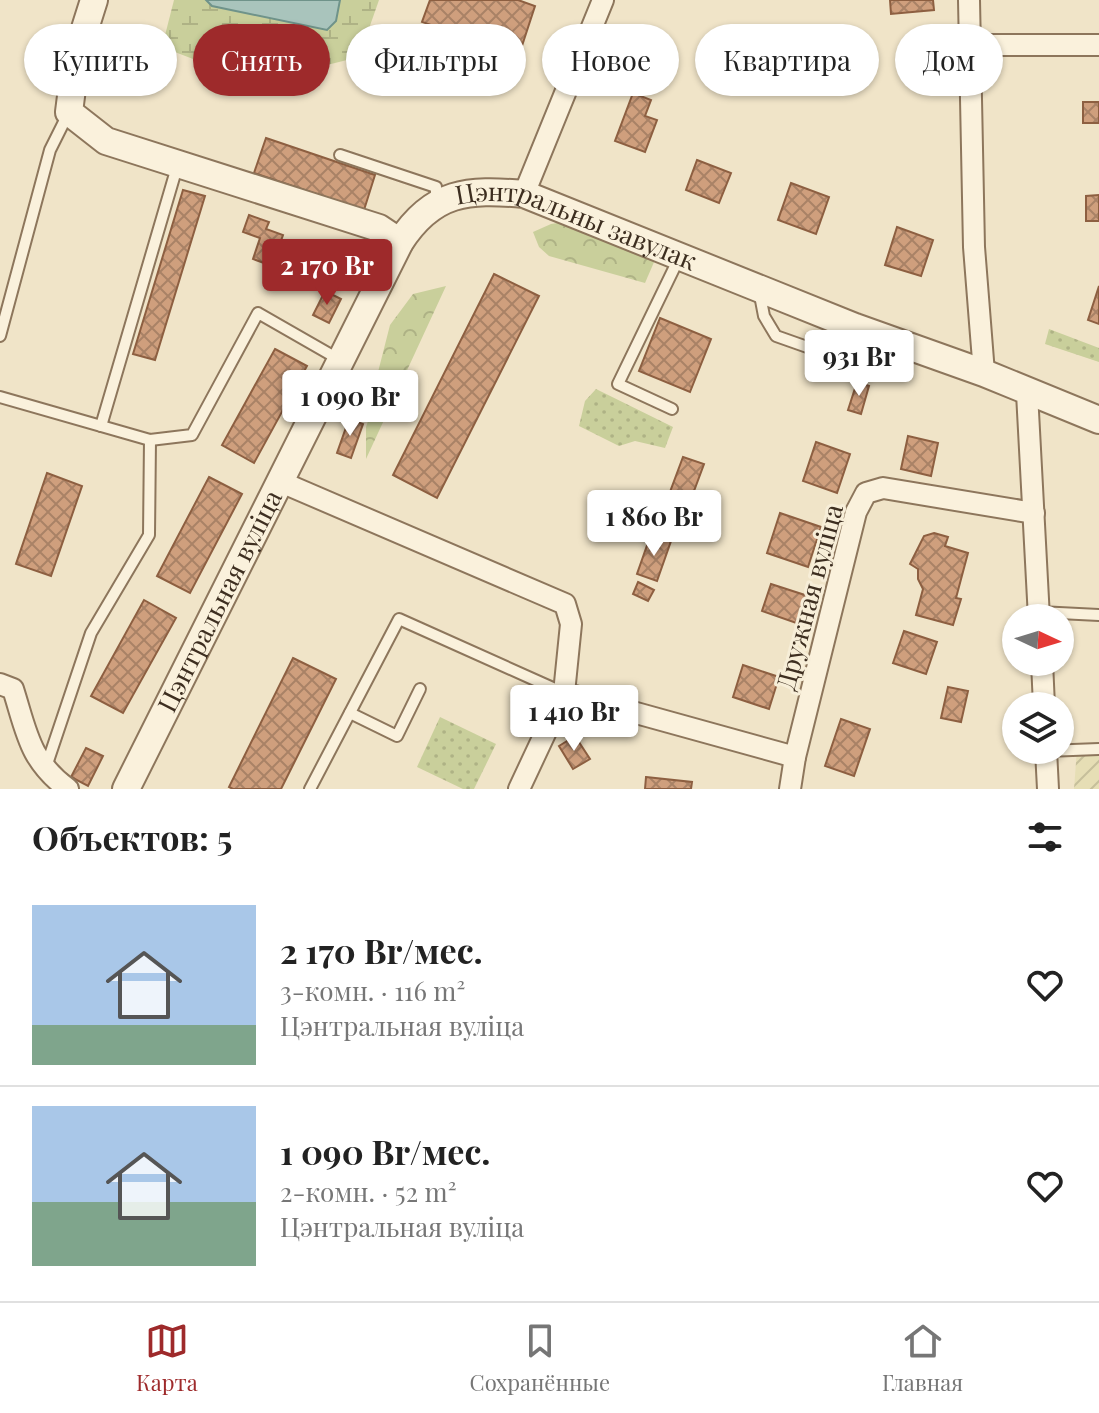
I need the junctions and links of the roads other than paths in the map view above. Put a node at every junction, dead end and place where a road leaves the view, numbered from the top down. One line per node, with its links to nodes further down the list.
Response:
1 (94, 0): 8 (street)
2 (603, 0): 11 (street)
3 (969, 0): 4 (street)
4 (970, 24)
5 (1003, 45): 6 (street)
6 (1099, 45)
7 (972, 96): 19 (street)
8 (69, 112): 10 (street); 17 (lane)
9 (340, 155): 12 (lane)
10 (178, 165): 13 (street); 24 (lane)
11 (524, 194): 12 (street, Цэнтральны завулак); 14 (street, Цэнтральны завулак)
12 (437, 204): 13 (street, Цэнтральны завулак)
13 (400, 242): 18 (street, Цэнтральная вуліца)
14 (680, 255): 15 (street, Цэнтральны завулак); 22 (lane)
15 (759, 288): 16 (street, Цэнтральны завулак); 16 (lane)
16 (855, 327): 19 (street, Цэнтральны завулак)
17 (0, 336)
18 (342, 361): 25 (lane); 26 (street, Цэнтральная вуліца)
19 (984, 373): 20 (street, Цэнтральны завулак)
20 (1027, 393): 23 (street, Цэнтральны завулак); 27 (street)
21 (0, 397): 24 (lane)
22 (672, 409)
23 (1099, 420)
24 (101, 426): 25 (lane)
25 (150, 440): 39 (lane)
26 (281, 482): 33 (street); 41 (street, Цэнтральная вуліца)
27 (1034, 513): 28 (street); 37 (street, Дружная вуліца)
28 (1038, 604)
29 (1074, 615): 30 (lane)
30 (1099, 615)
31 (0, 684): 39 (street)
32 (420, 689): 34 (lane)
33 (564, 693): 34 (lane); 37 (street); 43 (street)
34 (350, 713): 42 (lane)
35 (1074, 749): 36 (lane)
36 (1099, 749)
37 (795, 757): 44 (street, Дружная вуліца)
38 (1047, 764): 45 (street)
39 (44, 771): 40 (street)
40 (68, 789)
41 (126, 789)
42 (310, 789)
43 (519, 789)
44 (790, 789)
45 (1048, 789)

